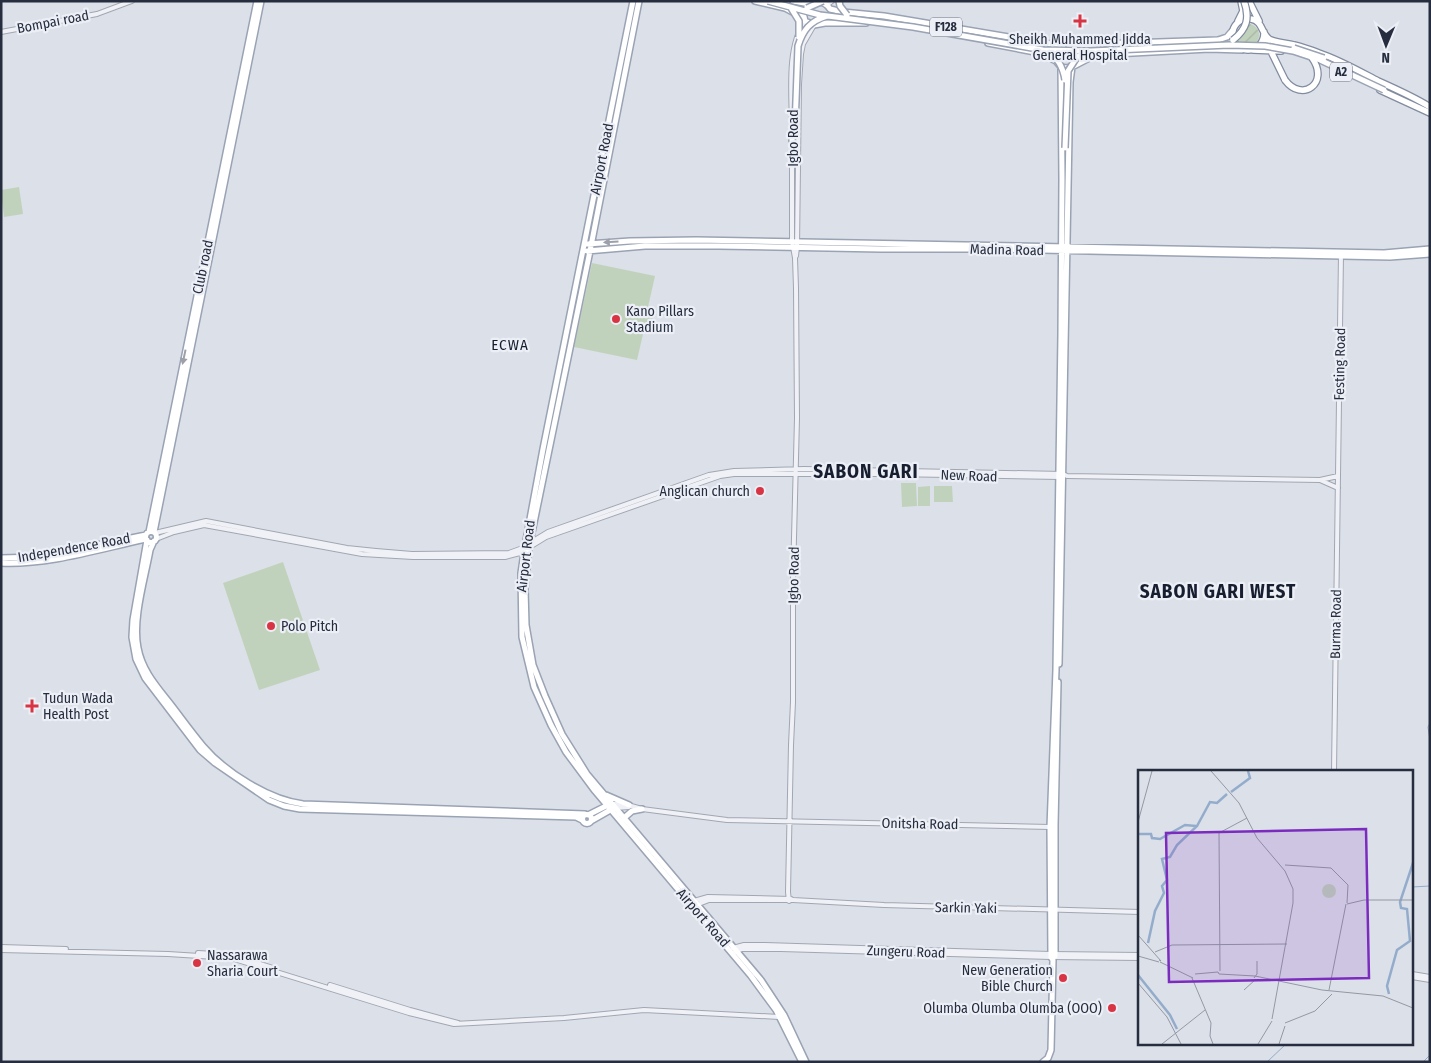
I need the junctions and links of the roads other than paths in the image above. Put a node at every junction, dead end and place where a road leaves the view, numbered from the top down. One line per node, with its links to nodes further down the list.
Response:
1 (132, 1): 22 (street, Bompai road)
2 (257, 1): 42 (main road)
3 (262, 1): 42 (main road)
4 (633, 1): 45 (main road, Airport Road)
5 (639, 1): 43 (main road, Airport Road)
6 (755, 1): 17 (main road)
7 (768, 1): 13 (main road, bridge)
8 (782, 1): 14 (main road, bridge)
9 (839, 1): 15 (main road, bridge)
10 (1242, 1): 20 (highway); 23 (highway, bridge)
11 (1249, 1): 21 (highway)
12 (825, 3): 14 (main road, bridge); 18 (main road); 24 (main road, F128)
13 (792, 4): 14 (main road); 16 (main road, bridge); 37 (main road, bridge)
14 (808, 6): 15 (main road, bridge); 17 (main road)
15 (847, 15): 23 (main road, bridge)
16 (828, 16): 25 (main road, bridge); 37 (main road, bridge)
17 (805, 19): 19 (main road); 38 (street, Igbo Road)
18 (825, 22): 19 (main road, F128); 30 (main road, F128)
19 (814, 25): 38 (street, Igbo Road)
20 (1234, 27): 21 (highway, A2); 24 (main road, F128); 26 (highway)
21 (1263, 31): 26 (highway); 27 (highway); 34 (highway, A2)
22 (1, 32)
23 (1231, 41): 33 (main road, bridge)
24 (1066, 46): 30 (main road); 32 (main road)
25 (1043, 50): 28 (main road, bridge); 39 (main road, bridge)
26 (1246, 50): 27 (highway, A2); 32 (main road)
27 (1271, 50): 29 (highway, bridge); 34 (highway, A2)
28 (1090, 51): 29 (main road, bridge); 39 (main road, bridge)
29 (1312, 58): 33 (main road, bridge)
30 (1056, 61): 31 (main road, F128)
31 (1061, 66): 32 (main road); 40 (main road)
32 (1074, 66): 41 (main road)
33 (1385, 88): 34 (main road)
34 (1400, 95): 35 (highway, A2); 36 (highway, A2)
35 (1430, 107)
36 (1430, 113)
37 (795, 127): 38 (main road)
38 (795, 140): 44 (street, Igbo Road)
39 (1064, 148): 40 (main road); 41 (main road)
40 (1062, 162): 46 (main road)
41 (1069, 162): 46 (main road)
42 (225, 176): 57 (main road)
43 (591, 244): 44 (main road, Madina Road, one-way to 43); 45 (main road, Madina Road); 48 (main road, Airport Road)
44 (795, 244): 46 (main road, Madina Road); 48 (main road, Madina Road); 52 (street, Igbo Road)
45 (585, 245): 49 (main road, Airport Road)
46 (1064, 249): 50 (main road, Madina Road); 53 (main road)
47 (1430, 249): 50 (main road, Madina Road)
48 (590, 251): 49 (main road, Madina Road); 58 (main road, Airport Road)
49 (584, 252): 58 (main road, Airport Road)
50 (1341, 254): 51 (main road, Madina Road); 54 (street, Festing Road)
51 (1430, 254)
52 (795, 472): 53 (street, New Road); 58 (street, New Road); 69 (street, Igbo Road)
53 (1062, 476): 55 (street, New Road); 61 (main road)
54 (1338, 476): 55 (street, New Road); 56 (street, Burma Road)
55 (1320, 480): 56 (street, New Road)
56 (1338, 488): 63 (street, Burma Road)
57 (151, 536): 58 (street, New Road); 59 (main road, Independence Road); 60 (main road, Independence Road); 66 (main road)
58 (527, 546): 62 (main road, Airport Road)
59 (1, 558)
60 (1, 563)
61 (1058, 645): 70 (main road); 73 (main road)
62 (531, 666): 64 (main road, Airport Road); 66 (main road, Airport Road)
63 (1334, 770)
64 (604, 795): 65 (main road); 66 (main road, Airport Road)
65 (631, 806): 66 (street, Onitsha Road); 67 (street, Onitsha Road)
66 (611, 807): 68 (main road, Airport Road); 72 (main road, Airport Road)
67 (642, 809): 68 (main road); 69 (street, Onitsha Road)
68 (624, 818): 72 (main road, Airport Road)
69 (790, 822): 70 (street, Onitsha Road); 71 (street, Igbo Road)
70 (1050, 827): 73 (main road)
71 (789, 900): 72 (street, Sarkin Yaki); 73 (street, Sarkin Yaki)
72 (694, 904): 76 (main road, Airport Road)
73 (1053, 909): 74 (street, Sarkin Yaki); 78 (main road)
74 (1138, 912)
75 (1, 949): 81 (street)
76 (734, 950): 78 (street, Zungeru Road); 78 (street); 81 (main road, Airport Road); 83 (main road, Airport Road)
77 (1138, 956): 78 (street, Zungeru Road)
78 (1053, 957): 84 (main road)
79 (1414, 975): 80 (street)
80 (1430, 978)
81 (779, 1017): 82 (main road, Airport Road)
82 (802, 1062)
83 (806, 1062)
84 (1043, 1062)

